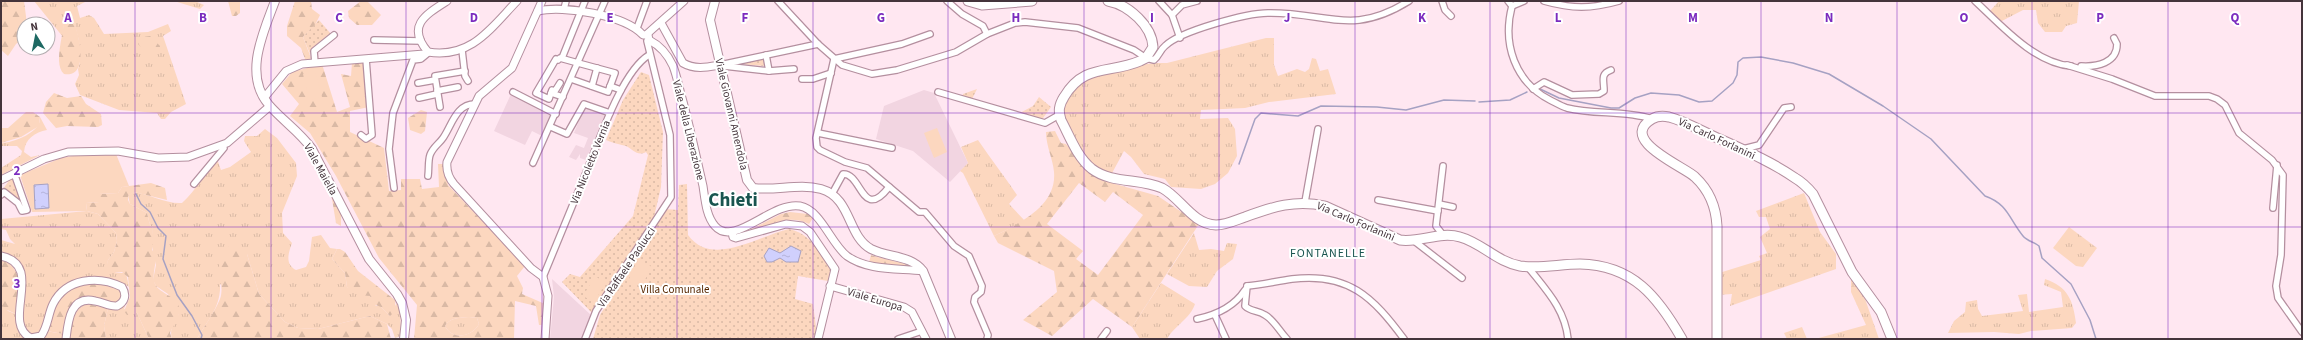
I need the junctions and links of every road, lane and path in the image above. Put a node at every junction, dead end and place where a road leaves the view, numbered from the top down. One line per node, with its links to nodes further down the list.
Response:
1 (275, 1): 77 (main road, Viale Maiella)
2 (447, 1): 42 (street)
3 (517, 1): 44 (street)
4 (543, 1): 26 (street); 28 (street)
5 (566, 1): 27 (street)
6 (585, 1): 29 (street)
7 (605, 1): 30 (street)
8 (647, 1): 34 (street)
9 (684, 1): 33 (street)
10 (715, 1): 54 (main road, Viale Giovanni Amendola)
11 (778, 1): 43 (street)
12 (947, 1): 36 (street)
13 (968, 1): 14 (main road)
14 (1032, 1)
15 (1108, 1): 50 (main road)
16 (1159, 1): 31 (street)
17 (1196, 1): 31 (street)
18 (1410, 1): 39 (street)
19 (1442, 1): 32 (street)
20 (1508, 1): 25 (street)
21 (1524, 1): 25 (street)
22 (1544, 1): 23 (street)
23 (1620, 1)
24 (1975, 1): 55 (street)
25 (1512, 6): 71 (street)
26 (551, 8): 27 (street); 28 (street)
27 (564, 9): 29 (street)
28 (538, 11): 80 (street)
29 (581, 11): 30 (street); 49 (street)
30 (599, 15): 34 (street); 53 (street)
31 (1172, 15): 39 (street)
32 (1451, 16)
33 (661, 23): 38 (street); 54 (street)
34 (637, 28): 38 (street, Viale della Liberazione)
35 (930, 34): 51 (street)
36 (987, 34): 50 (street); 51 (street)
37 (334, 36): 52 (street)
38 (646, 37): 46 (street); 112 (street, Viale della Liberazione)
39 (1180, 38): 50 (street)
40 (2114, 38): 55 (street)
41 (374, 40): 42 (street)
42 (421, 41): 45 (street)
43 (818, 44): 47 (street); 51 (street)
44 (462, 50): 45 (street); 59 (street)
45 (428, 52): 48 (street); 103 (street)
46 (649, 55): 72 (street, Via Nicoletto Vernia); 131 (street, Via Raffaele Paolucci)
47 (766, 55): 54 (street); 60 (street)
48 (366, 58): 52 (street); 91 (street)
49 (562, 58): 53 (street); 76 (street)
50 (1146, 58): 86 (main road)
51 (834, 59): 61 (street)
52 (315, 63): 77 (street)
53 (578, 63): 56 (street); 62 (street)
54 (720, 65): 60 (street); 105 (main road, Viale Giovanni Amendola)
55 (2067, 65): 96 (street)
56 (598, 68): 68 (street); 69 (street)
57 (794, 69): 60 (street)
58 (1611, 70): 71 (street)
59 (464, 71): 64 (street); 65 (street)
60 (769, 71)
61 (831, 73): 63 (street); 90 (street)
62 (571, 79): 68 (street); 79 (street)
63 (802, 79)
64 (435, 80): 66 (street); 73 (street)
65 (468, 80)
66 (418, 83)
67 (560, 83): 76 (street)
68 (592, 86): 69 (street)
69 (610, 86): 72 (street)
70 (458, 87): 73 (street)
71 (1533, 89): 87 (street)
72 (622, 90): 84 (street, Via Nicoletto Vernia)
73 (437, 92): 78 (street); 82 (street)
74 (513, 92): 85 (street)
75 (938, 92): 86 (street)
76 (551, 93): 79 (street)
77 (264, 98): 81 (main road, Viale Maiella)
78 (419, 98)
79 (563, 98): 85 (street)
80 (475, 104): 99 (street); 118 (street)
81 (270, 106): 92 (street); 129 (main road, Viale Maiella)
82 (440, 107)
83 (1791, 107): 94 (street)
84 (610, 113): 88 (street); 118 (street, Via Nicoletto Vernia)
85 (556, 114): 88 (street)
86 (1059, 115): 107 (main road, Via Carlo Forlanini)
87 (1652, 118): 94 (main road, Via Carlo Forlanini); 143 (main road)
88 (551, 127): 95 (street)
89 (1318, 129): 107 (street)
90 (818, 134): 93 (street); 102 (street)
91 (361, 135)
92 (223, 145): 98 (street); 101 (street)
93 (892, 148)
94 (1742, 149): 144 (main road, Via Carlo Forlanini)
95 (533, 163)
96 (2277, 165): 110 (street); 126 (street)
97 (1443, 166): 108 (street)
98 (14, 173): 100 (street); 104 (street)
99 (428, 176)
100 (1, 180)
101 (194, 184)
102 (889, 187): 105 (street); 136 (street)
103 (394, 188)
104 (1, 194)
105 (832, 194): 117 (main road)
106 (1378, 200): 111 (street)
107 (1305, 202): 114 (main road, Via Carlo Forlanini)
108 (1439, 204): 109 (street); 111 (street)
109 (1453, 207)
110 (2273, 208)
111 (1438, 211): 113 (street)
112 (732, 232): 117 (street); 120 (street, Viale della Liberazione)
113 (1443, 235): 114 (main road, Via Carlo Forlanini); 116 (main road, Via Carlo Forlanini)
114 (1413, 240): 119 (street)
115 (1, 256): 128 (street)
116 (1528, 267): 141 (street); 142 (main road, Via Carlo Forlanini)
117 (923, 271): 135 (main road)
118 (542, 277): 130 (street)
119 (1462, 278)
120 (830, 286): 124 (street, Viale Europa); 132 (street)
121 (1247, 286): 122 (street); 139 (street); 140 (street)
122 (1215, 315): 123 (street); 138 (street)
123 (1197, 319)
124 (922, 331): 127 (street); 134 (street, Viale Europa)
125 (1107, 331): 137 (street)
126 (2302, 332)
127 (913, 336): 133 (street)
128 (66, 339)
129 (404, 339)
130 (545, 339)
131 (585, 339)
132 (818, 339)
133 (898, 339)
134 (926, 339)
135 (951, 339)
136 (987, 339)
137 (1101, 339)
138 (1226, 339)
139 (1287, 339)
140 (1404, 339)
141 (1568, 339)
142 (1682, 339)
143 (1717, 339)
144 (1892, 339)

